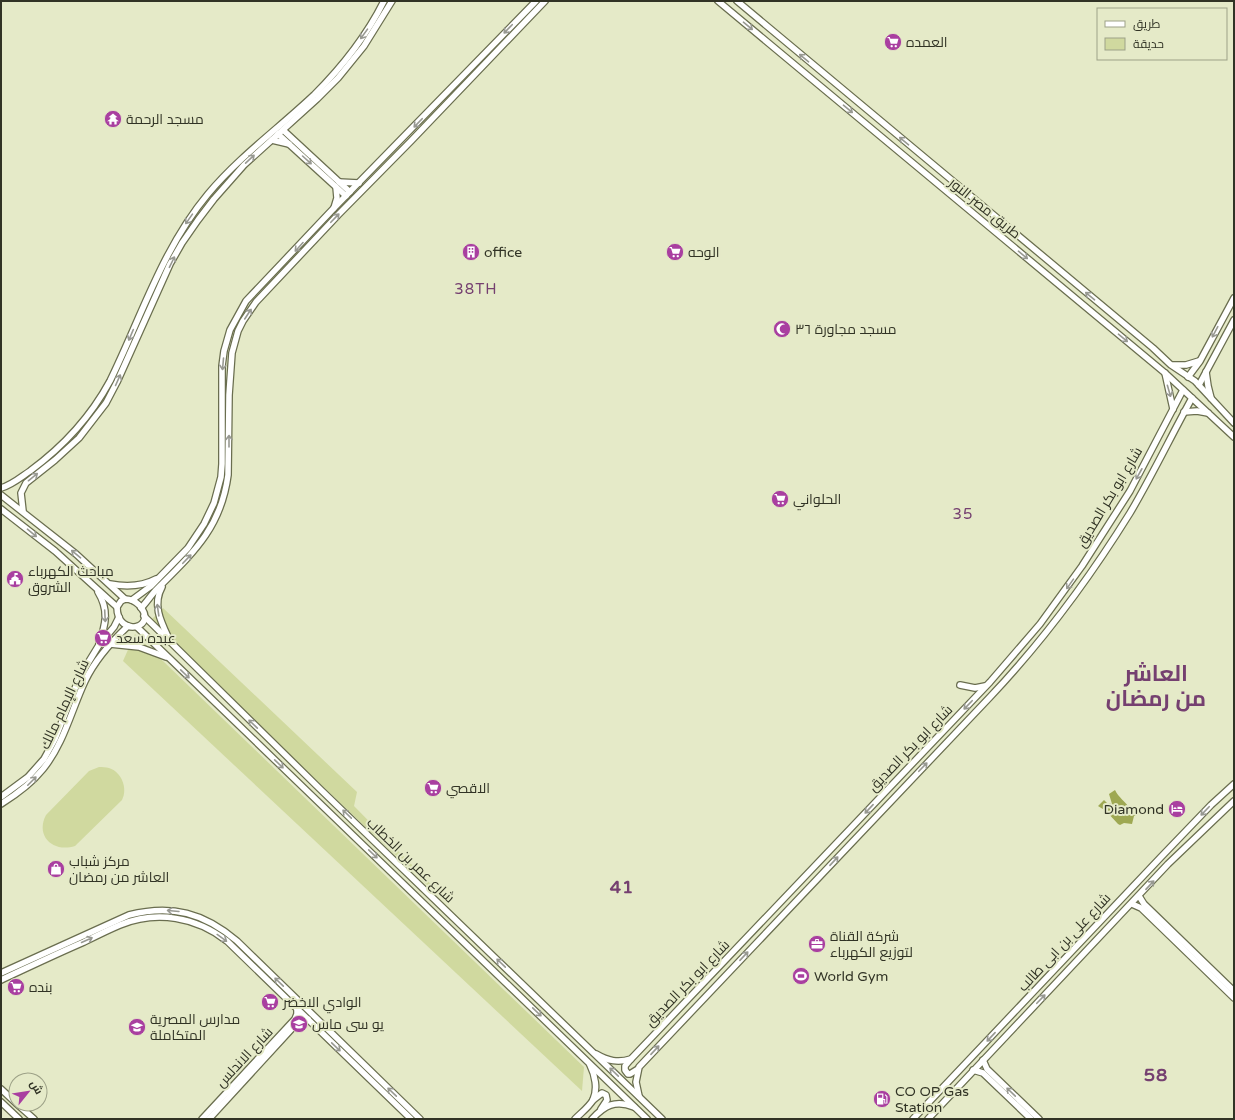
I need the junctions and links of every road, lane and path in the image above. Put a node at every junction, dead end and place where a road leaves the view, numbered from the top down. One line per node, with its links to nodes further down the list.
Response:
1 (384, 1): 21 (street, one-way to 21)
2 (392, 1): 11 (street)
3 (536, 1): 20 (street, one-way to 20)
4 (546, 1): 58 (street, one-way to 4)
5 (718, 1): 9 (street, طريق مصر النور, one-way to 9)
6 (737, 1): 7 (street, طريق مصر النور)
7 (769, 28): 8 (street, طريق مصر النور); 9 (street)
8 (779, 36): 10 (street); 15 (street, طريق مصر النور, one-way to 8)
9 (762, 38): 10 (street, طريق مصر النور)
10 (772, 46): 16 (street, طريق مصر النور, one-way to 16)
11 (292, 122): 12 (street); 14 (street)
12 (280, 132): 13 (street); 14 (street)
13 (272, 140): 14 (street); 23 (street, one-way to 13)
14 (291, 142): 19 (street)
15 (917, 152): 16 (street); 17 (street, طريق مصر النور)
16 (910, 162): 18 (street, طريق مصر النور)
17 (930, 162): 18 (street); 30 (street, طريق مصر النور, one-way to 17)
18 (922, 172): 32 (street, طريق مصر النور, one-way to 32)
19 (337, 184): 20 (street); 22 (street); 26 (street)
20 (358, 184): 22 (street)
21 (208, 194): 23 (street); 24 (street)
22 (348, 194): 26 (street)
23 (214, 199): 25 (street)
24 (201, 203): 25 (street); 27 (street, one-way to 27)
25 (207, 207): 28 (street, one-way to 25)
26 (334, 208): 57 (street, one-way to 57)
27 (150, 292): 28 (street); 45 (street, one-way to 45)
28 (157, 294): 48 (street, one-way to 28)
29 (1234, 298): 35 (street, one-way to 35)
30 (1102, 306): 31 (street, طريق مصر النور); 32 (street)
31 (1114, 315): 34 (street); 36 (street, طريق مصر النور)
32 (1095, 316): 34 (street, طريق مصر النور)
33 (1234, 320): 37 (street)
34 (1107, 325): 38 (street, طريق مصر النور, one-way to 38)
35 (1200, 361): 36 (street); 39 (street)
36 (1171, 365): 39 (street, طريق مصر النور)
37 (1206, 371): 40 (street); 43 (street)
38 (1165, 373): 41 (street, طريق مصر النور); 44 (street, one-way to 44)
39 (1188, 377): 40 (street, طريق مصر النور)
40 (1199, 385): 43 (street, طريق مصر النور)
41 (1183, 390): 42 (street, طريق مصر النور); 44 (street, شارع ابو بكر الصديق)
42 (1192, 398): 46 (street, شارع ابو بكر الصديق); 47 (street, طريق مصر النور)
43 (1212, 401): 49 (street, طريق مصر النور)
44 (1173, 409): 50 (street, شارع ابو بكر الصديق)
45 (93, 410): 48 (street); 53 (street)
46 (1184, 412): 47 (street); 51 (street, شارع ابو بكر الصديق)
47 (1209, 413): 52 (street, طريق مصر النور)
48 (98, 414): 56 (street, one-way to 48)
49 (1234, 423)
50 (1161, 432): 51 (street); 75 (street, شارع ابو بكر الصديق, one-way to 75)
51 (1171, 437): 83 (street, شارع ابو بكر الصديق, one-way to 51)
52 (1234, 437)
53 (1, 488)
54 (1, 495): 56 (street)
55 (1, 509): 62 (street, one-way to 62)
56 (23, 511): 61 (street, one-way to 56)
57 (199, 532): 58 (street); 59 (street)
58 (206, 536): 60 (street, one-way to 58)
59 (160, 577): 61 (street); 63 (street)
60 (170, 578): 65 (street); 70 (street, one-way to 60)
61 (110, 584): 63 (street)
62 (96, 588): 64 (street); 72 (street, one-way to 72)
63 (128, 600): 64 (street); 65 (street)
64 (117, 607): 67 (street)
65 (141, 608): 66 (street)
66 (144, 616): 69 (street); 70 (street, شارع عمر بن الخطاب)
67 (119, 617): 68 (street); 72 (street, شارع الإمام مالك)
68 (128, 626): 69 (street); 71 (street, شارع الإمام مالك)
69 (137, 627): 73 (street, شارع عمر بن الخطاب)
70 (171, 643): 76 (street, شارع عمر بن الخطاب)
71 (110, 644): 73 (street); 81 (street, شارع الإمام مالك, one-way to 71)
72 (99, 645): 79 (street, شارع الإمام مالك)
73 (174, 663): 77 (street, شارع عمر بن الخطاب, one-way to 77)
74 (960, 685): 75 (street)
75 (985, 686): 82 (street, شارع ابو بكر الصديق, one-way to 82)
76 (222, 694): 77 (street); 93 (street, شارع عمر بن الخطاب, one-way to 76)
77 (214, 702): 97 (street, شارع عمر بن الخطاب, one-way to 97)
78 (1234, 784): 86 (street, شارع على بن ابى طالب, one-way to 86)
79 (1, 797)
80 (1234, 801): 84 (street, شارع على بن ابى طالب, one-way to 80)
81 (1, 804)
82 (846, 833): 83 (street); 92 (street, شارع ابو بكر الصديق)
83 (854, 840): 95 (street, شارع ابو بكر الصديق, one-way to 83)
84 (1139, 896): 85 (street, شارع على بن ابى طالب); 99 (street)
85 (1132, 904): 87 (street, شارع على بن ابى طالب); 101 (street)
86 (1093, 928): 87 (street); 88 (street, شارع على بن ابى طالب)
87 (1102, 935): 90 (street, شارع على بن ابى طالب)
88 (1082, 940): 90 (street); 104 (street, شارع على بن ابى طالب)
89 (243, 947): 91 (street); 94 (street, one-way to 94); 113 (street, one-way to 89)
90 (1091, 947): 106 (street, شارع على بن ابى طالب, one-way to 90)
91 (238, 952): 96 (street, one-way to 91); 105 (street)
92 (719, 967): 95 (street); 100 (street, شارع ابو بكر الصديق)
93 (511, 972): 97 (street); 98 (street, شارع عمر بن الخطاب)
94 (1, 973)
95 (727, 974): 103 (street, شارع ابو بكر الصديق)
96 (1, 980)
97 (506, 983): 102 (street, شارع عمر بن الخطاب)
98 (531, 991): 102 (street); 111 (street, شارع عمر بن الخطاب)
99 (1234, 991)
100 (694, 993): 103 (street); 114 (street, شارع ابو بكر الصديق)
101 (1234, 998)
102 (524, 1000): 112 (street, شارع عمر بن الخطاب, one-way to 112)
103 (702, 1001): 116 (street, شارع ابو بكر الصديق, one-way to 103)
104 (1018, 1007): 106 (street); 109 (street, شارع على بن ابى طالب)
105 (297, 1008): 107 (street); 108 (street)
106 (1025, 1016): 110 (street, شارع على بن ابى طالب)
107 (308, 1019): 108 (street); 113 (street, one-way to 113)
108 (297, 1020): 118 (street, شارع الاندلس)
109 (1000, 1027): 110 (street); 133 (street, شارع على بن ابى طالب, one-way to 133)
110 (1008, 1034): 115 (street, شارع على بن ابى طالب)
111 (596, 1054): 114 (street); 119 (street, شارع عمر بن الخطاب, one-way to 111)
112 (583, 1057): 120 (street); 122 (street, شارع عمر بن الخطاب)
113 (352, 1058): 127 (street); 128 (street, one-way to 113)
114 (631, 1059): 116 (street)
115 (983, 1060): 117 (street, شارع على بن ابى طالب); 136 (street, one-way to 115)
116 (639, 1067): 119 (street)
117 (973, 1070): 134 (street, شارع على بن ابى طالب); 135 (street)
118 (229, 1094): 125 (street, شارع الاندلس); 126 (street, شارع الاندلس)
119 (639, 1096): 132 (street, شارع عمر بن الخطاب)
120 (593, 1100): 123 (street); 129 (street)
121 (1, 1102): 124 (street)
122 (636, 1108): 123 (street); 131 (street, شارع عمر بن الخطاب)
123 (601, 1109): 130 (street)
124 (19, 1119)
125 (202, 1119)
126 (209, 1119)
127 (411, 1119)
128 (420, 1119)
129 (575, 1119)
130 (592, 1119)
131 (647, 1119)
132 (662, 1119)
133 (913, 1119)
134 (928, 1119)
135 (1031, 1119)
136 (1039, 1119)

